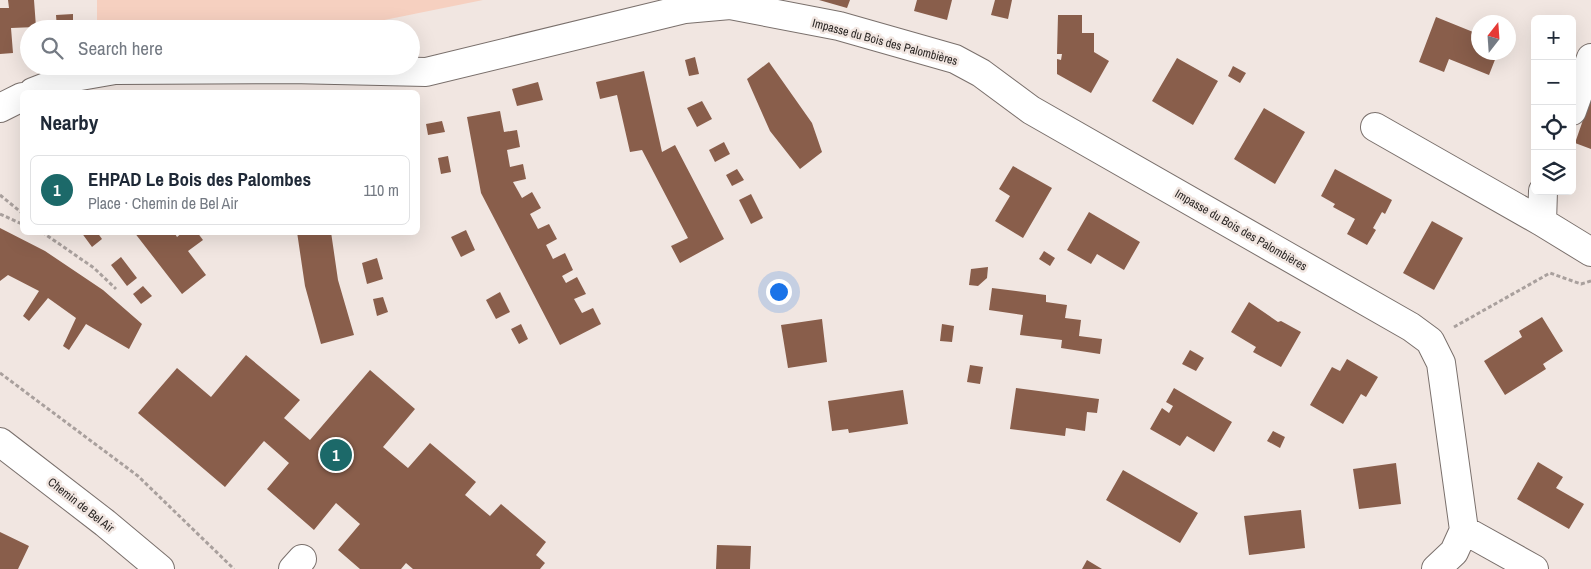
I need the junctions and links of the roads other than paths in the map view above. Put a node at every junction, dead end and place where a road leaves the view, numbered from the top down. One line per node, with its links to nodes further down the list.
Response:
1 (1591, 58): 6 (street)
2 (420, 72): 13 (street, Impasse du Bois des Palombières)
3 (86, 75): 4 (street, Impasse du Bois des Palombières)
4 (39, 90)
5 (20, 98): 7 (street)
6 (1574, 105)
7 (0, 108)
8 (1375, 127): 10 (street)
9 (1543, 195): 10 (street)
10 (1542, 222): 11 (street)
11 (1591, 252)
12 (0, 442): 14 (street, Chemin de Bel Air)
13 (1464, 530): 15 (street); 16 (street)
14 (160, 569)
15 (1436, 569)
16 (1534, 569)

